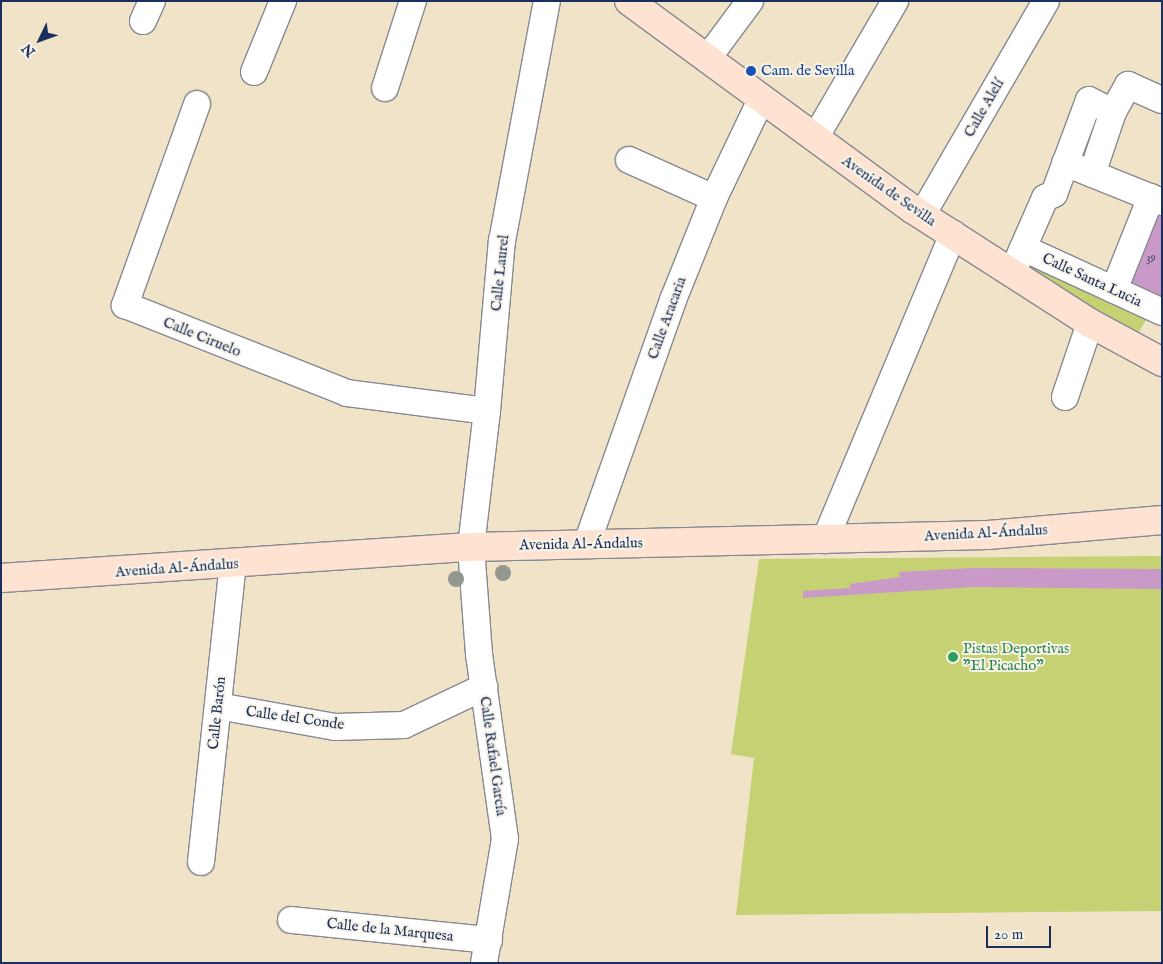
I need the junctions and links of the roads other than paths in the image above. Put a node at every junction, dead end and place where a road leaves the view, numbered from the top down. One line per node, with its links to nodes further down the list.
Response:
1 (283, 1): 9 (street)
2 (413, 1): 10 (street)
3 (548, 1): 30 (street, Calle Laurel)
4 (629, 1): 8 (street, Avenida de Sevilla)
5 (750, 1): 8 (street)
6 (895, 1): 15 (street)
7 (1046, 1): 21 (street, Calle Alelí)
8 (707, 58): 11 (street, Avenida de Sevilla)
9 (254, 72)
10 (384, 88)
11 (762, 98): 15 (street, Avenida de Sevilla); 19 (street, Calle Aracaria)
12 (1162, 100): 14 (street)
13 (197, 104): 30 (street, Calle Ciruelo)
14 (1113, 112): 17 (street); 18 (street)
15 (815, 138): 21 (street, Avenida de Sevilla)
16 (629, 160): 19 (street)
17 (1065, 163): 18 (street); 23 (street, Calle Santa Lucia)
18 (1092, 174): 20 (street)
19 (714, 198): 33 (street, Calle Aracaria)
20 (1156, 200): 25 (street)
21 (922, 215): 22 (street, Avenida de Sevilla)
22 (953, 234): 24 (street, Avenida de Sevilla); 32 (street)
23 (1023, 248): 24 (street, Calle Santa Lucia); 25 (street, Calle Santa Lucia)
24 (1012, 273): 27 (street, Avenida de Sevilla)
25 (1114, 290): 26 (street, Calle Santa Lucia)
26 (1162, 312)
27 (1090, 323): 28 (street, Avenida de Sevilla); 29 (street)
28 (1162, 362)
29 (1066, 397)
30 (488, 410): 34 (street, Calle Laurel)
31 (1162, 520): 32 (street, Avenida Al-Ándalus)
32 (825, 540): 33 (street, Avenida Al-Ándalus)
33 (587, 543): 34 (street, Avenida Al-Ándalus)
34 (471, 547): 35 (street, Avenida Al-Ándalus); 37 (street, Calle Rafael García)
35 (233, 564): 36 (street, Avenida Al-Ándalus); 38 (street, Calle Barón)
36 (1, 578)
37 (484, 688): 38 (street, Calle del Conde); 41 (street, Calle Rafael García)
38 (218, 706): 39 (street, Calle Barón)
39 (201, 862)
40 (291, 920): 41 (street, Calle de la Marquesa)
41 (487, 951)

